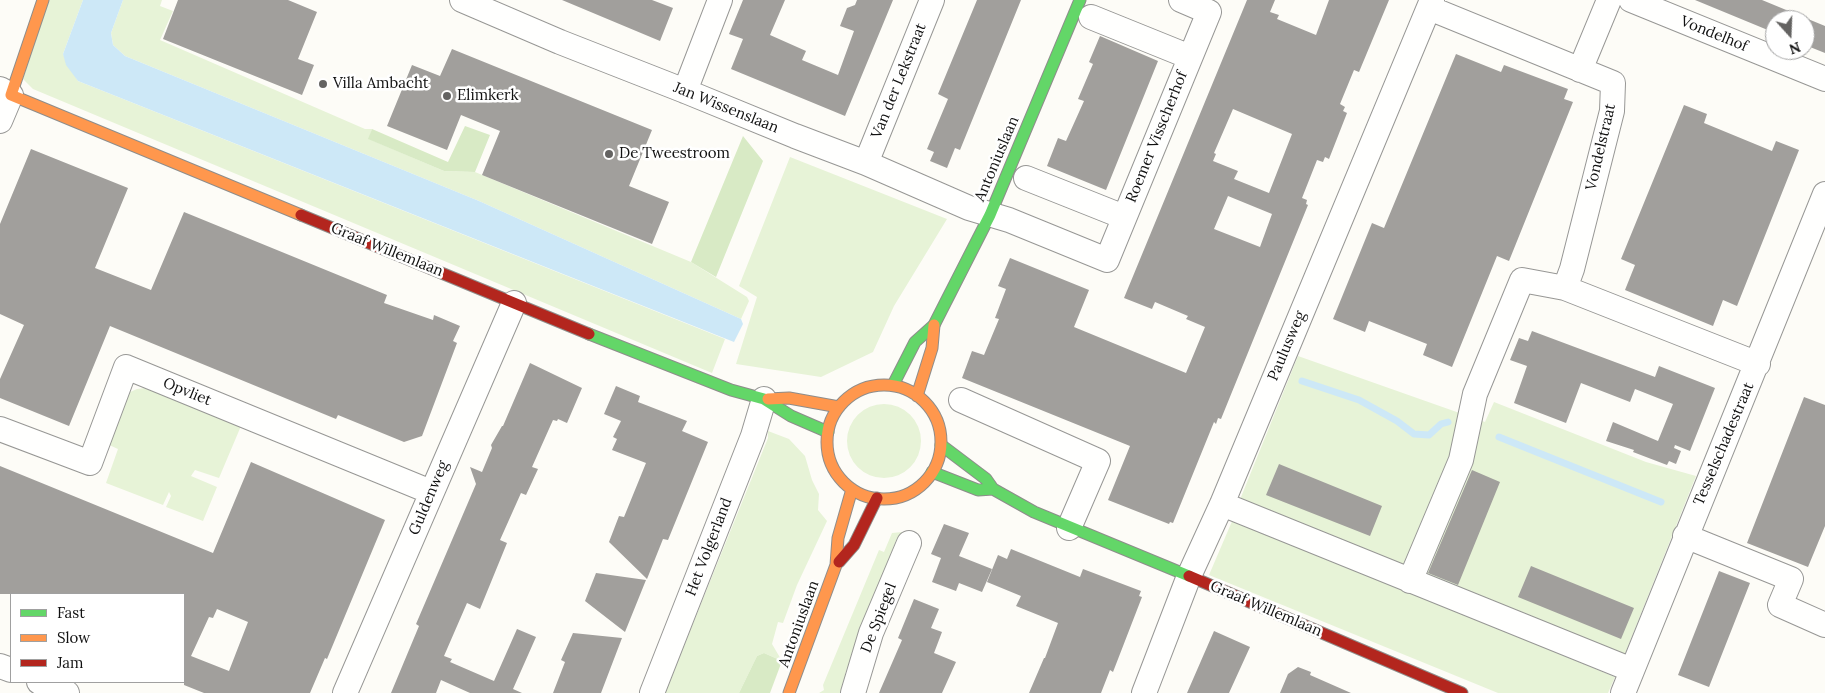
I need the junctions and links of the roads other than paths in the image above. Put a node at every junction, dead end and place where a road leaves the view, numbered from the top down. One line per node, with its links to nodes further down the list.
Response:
1 (43, 0): 14 (street)
2 (462, 0): 13 (street, Jan Wissenslaan)
3 (720, 0): 13 (street)
4 (932, 0): 16 (street, Van der Lekstraat)
5 (1180, 0): 10 (street, Roemer Visscherhof)
6 (1609, 0): 11 (street)
7 (1631, 0): 12 (street, Vondelhof)
8 (1430, 4): 11 (street, Vondelstraat); 38 (street, Paulusweg)
9 (1085, 8): 10 (street, Roemer Visscherhof); 19 (street, Antoniuslaan)
10 (1190, 57): 20 (street, Roemer Visscherhof)
11 (1580, 70): 21 (street, Vondelstraat)
12 (1825, 78)
13 (685, 90): 16 (street, Jan Wissenslaan)
14 (6, 92): 15 (street); 22 (street, Graaf Willemlaan)
15 (0, 121)
16 (866, 163): 19 (street, Jan Wissenslaan)
17 (1026, 178): 20 (street, Roemer Visscherhof)
18 (1825, 194): 24 (street, Tesselschadestraat)
19 (990, 215): 20 (street, Roemer Visscherhof); 23 (street, Antoniuslaan)
20 (1124, 217)
21 (1565, 288): 24 (street); 44 (street)
22 (514, 303): 27 (street, Graaf Willemlaan); 36 (street, Guldenweg)
23 (934, 325): 25 (street, Antoniuslaan); 26 (street, Antoniuslaan)
24 (1758, 364): 40 (street, Tesselschadestraat)
25 (893, 386): 26 (street); 29 (street)
26 (917, 396): 32 (street)
27 (764, 399): 29 (street, Graaf Willemlaan); 31 (street, Graaf Willemlaan); 50 (street, Het Volgerland)
28 (961, 400): 39 (street)
29 (839, 407): 31 (street)
30 (0, 429): 36 (street, Opvliet)
31 (828, 432): 34 (street)
32 (941, 445): 33 (street); 35 (street, Graaf Willemlaan)
33 (932, 472): 35 (street, Graaf Willemlaan); 37 (street)
34 (852, 489): 37 (street); 42 (street, Antoniuslaan)
35 (993, 489): 39 (street, Graaf Willemlaan)
36 (431, 492): 49 (street, Guldenweg)
37 (877, 498): 42 (street, Antoniuslaan)
38 (1222, 504): 43 (street, Paulusweg); 44 (street)
39 (1069, 528): 43 (street, Graaf Willemlaan)
40 (1686, 536): 45 (street); 46 (street, Tesselschadestraat)
41 (909, 544): 52 (street, De Spiegel)
42 (836, 565): 51 (street, Antoniuslaan)
43 (1189, 576): 53 (street, Paulusweg); 54 (street, Graaf Willemlaan)
44 (1410, 581): 46 (street)
45 (1825, 624)
46 (1632, 670): 55 (street, Tesselschadestraat)
47 (42, 683): 48 (street)
48 (67, 693)
49 (345, 693)
50 (652, 693)
51 (789, 693)
52 (853, 693)
53 (1144, 693)
54 (1462, 693)
55 (1623, 693)

